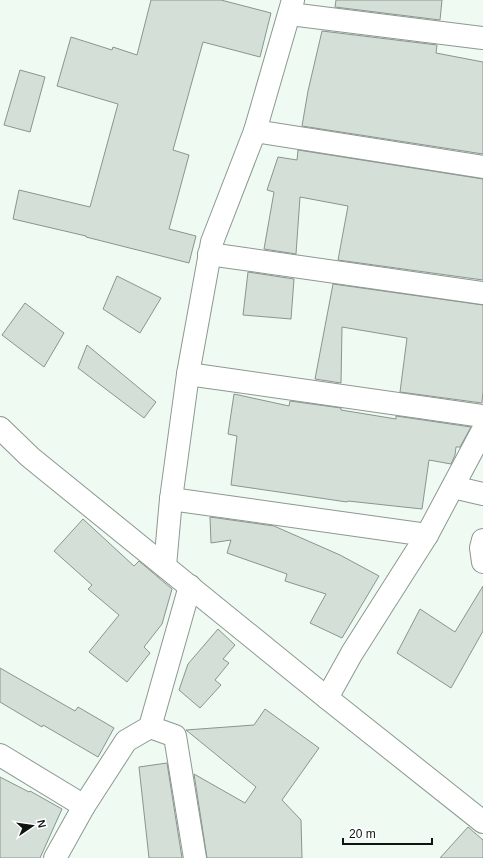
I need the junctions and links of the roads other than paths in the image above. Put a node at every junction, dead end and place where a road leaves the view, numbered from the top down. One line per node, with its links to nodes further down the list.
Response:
1 (291, 7): 2 (street); 3 (street)
2 (483, 38)
3 (256, 131): 4 (street); 5 (street)
4 (483, 166)
5 (209, 254): 6 (street); 7 (street)
6 (483, 293)
7 (188, 374): 8 (street); 13 (street)
8 (483, 416)
9 (0, 428): 17 (street)
10 (483, 430): 11 (street)
11 (453, 487): 12 (street); 14 (street)
12 (483, 494)
13 (171, 499): 14 (street); 17 (street)
14 (428, 535): 19 (street)
15 (483, 540): 16 (street)
16 (483, 562)
17 (165, 566): 18 (street)
18 (190, 586): 19 (street); 20 (street)
19 (328, 698): 23 (street)
20 (150, 726): 22 (street); 25 (street)
21 (0, 755): 22 (street)
22 (84, 806): 24 (street)
23 (483, 822)
24 (55, 858)
25 (195, 858)

